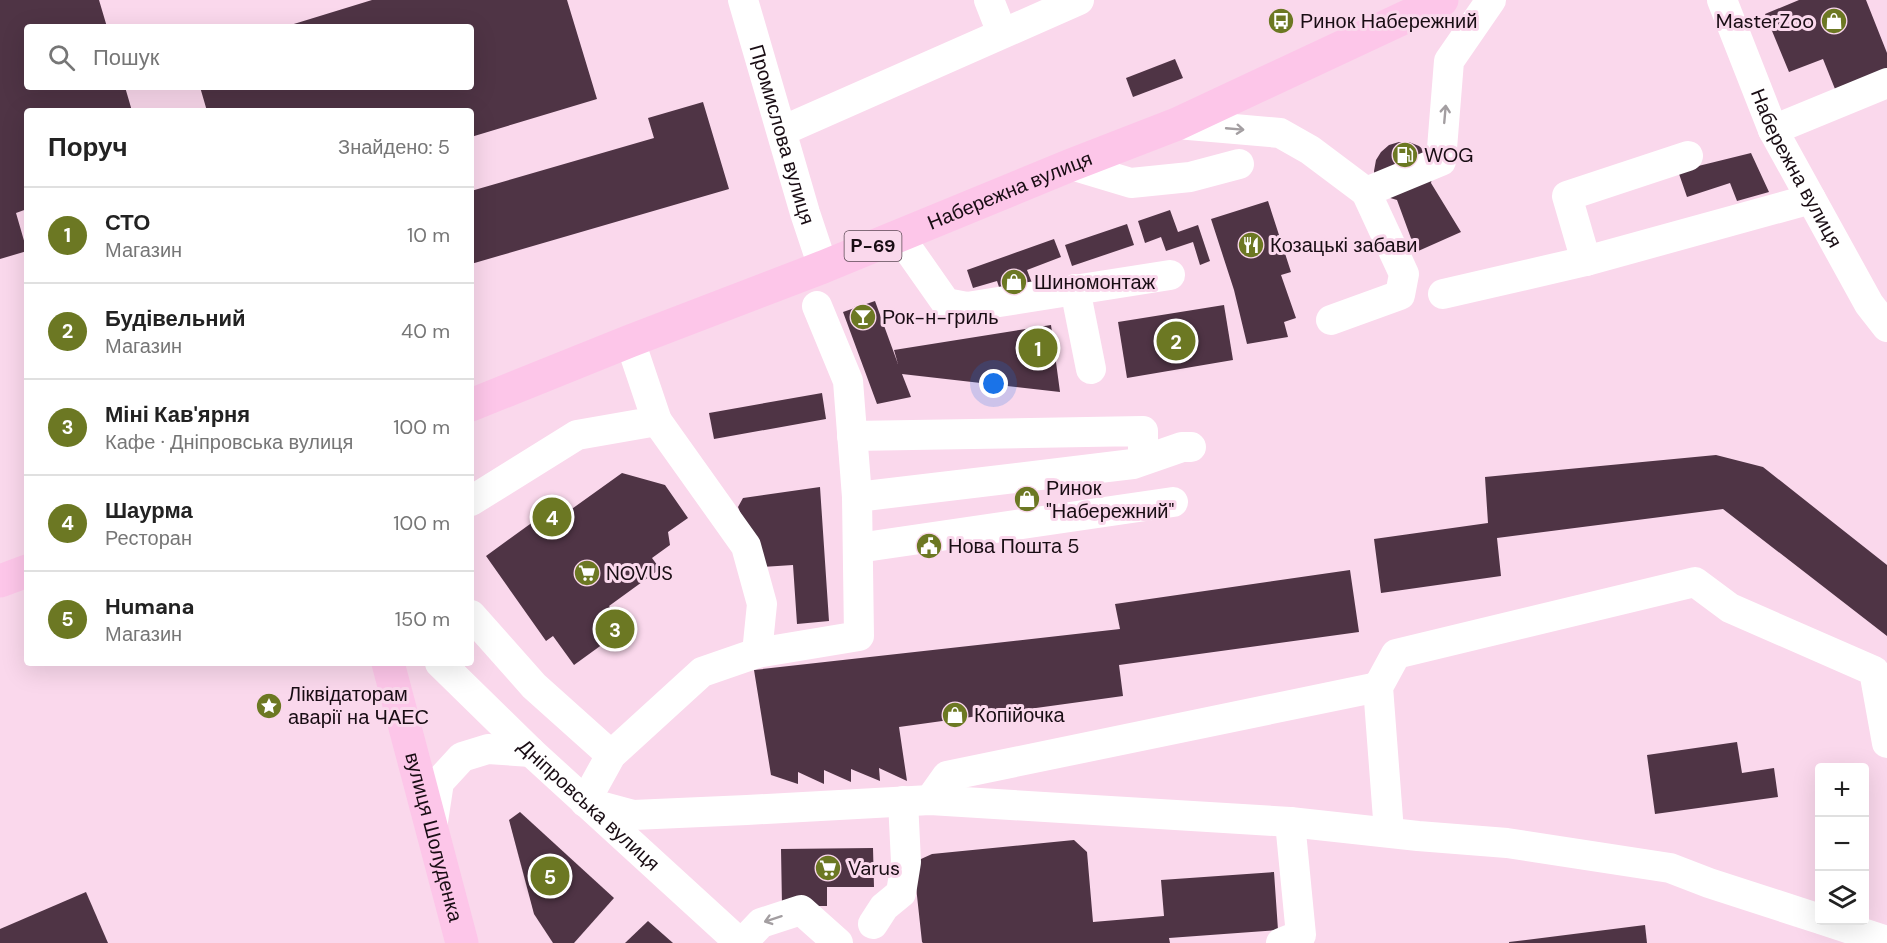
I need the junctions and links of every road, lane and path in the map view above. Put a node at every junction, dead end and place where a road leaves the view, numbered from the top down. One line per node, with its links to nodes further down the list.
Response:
1 (743, 0): 11 (street, Промислова вулиця)
2 (989, 0): 7 (street)
3 (1078, 0): 7 (street)
4 (1442, 0): 9 (main road, Набережна вулиця / Р-69)
5 (1491, 0): 15 (street, one-way to 5)
6 (1722, 0): 10 (street, Набережна вулиця)
7 (1002, 33): 11 (street)
8 (1887, 82): 10 (street)
9 (1177, 124): 14 (main road, Набережна вулиця / Р-69); 15 (street, one-way to 15)
10 (1773, 130): 16 (street, Набережна вулиця)
11 (782, 131): 19 (street, Промислова вулиця)
12 (1688, 156): 18 (street)
13 (1239, 164): 14 (street)
14 (1071, 165): 17 (main road, Набережна вулиця / Р-69)
15 (1366, 192): 24 (street)
16 (1811, 199): 18 (street); 25 (street, Набережна вулиця)
17 (899, 236): 19 (main road, Набережна вулиця / Р-69); 21 (street)
18 (1586, 261): 22 (street)
19 (823, 267): 26 (main road, Набережна вулиця / Р-69)
20 (1170, 275): 21 (street)
21 (1075, 289): 27 (street)
22 (1443, 294)
23 (817, 306): 30 (street)
24 (1331, 320)
25 (1887, 327)
26 (630, 341): 28 (main road, Набережна вулиця / Р-69); 29 (street)
27 (1091, 369)
28 (474, 404)
29 (657, 421): 34 (street); 40 (street)
30 (852, 436): 32 (street); 33 (street)
31 (1191, 447): 32 (street)
32 (1143, 460): 33 (street)
33 (857, 497): 36 (street)
34 (474, 499)
35 (1173, 502): 36 (street)
36 (858, 548): 40 (street)
37 (24, 572): 38 (main road)
38 (0, 581)
39 (474, 618): 46 (street)
40 (757, 653): 46 (street)
41 (389, 666): 50 (main road, вулиця Шолуденка)
42 (443, 666): 45 (street, Дніпровська вулиця)
43 (1378, 687): 44 (street); 47 (street); 51 (street)
44 (1887, 743)
45 (531, 752): 48 (street, Дніпровська вулиця); 50 (street)
46 (611, 756): 48 (street)
47 (916, 801): 48 (street); 49 (street); 55 (street)
48 (585, 802): 58 (street, Дніпровська вулиця)
49 (1290, 822): 51 (street); 59 (street)
50 (432, 829): 57 (main road, вулиця Шолуденка)
51 (1389, 832): 52 (street)
52 (1815, 918)
53 (1837, 925): 56 (street)
54 (827, 933): 55 (street); 58 (street, one-way to 58)
55 (874, 933)
56 (1887, 941)
57 (462, 943)
58 (741, 943)
59 (1281, 943)

